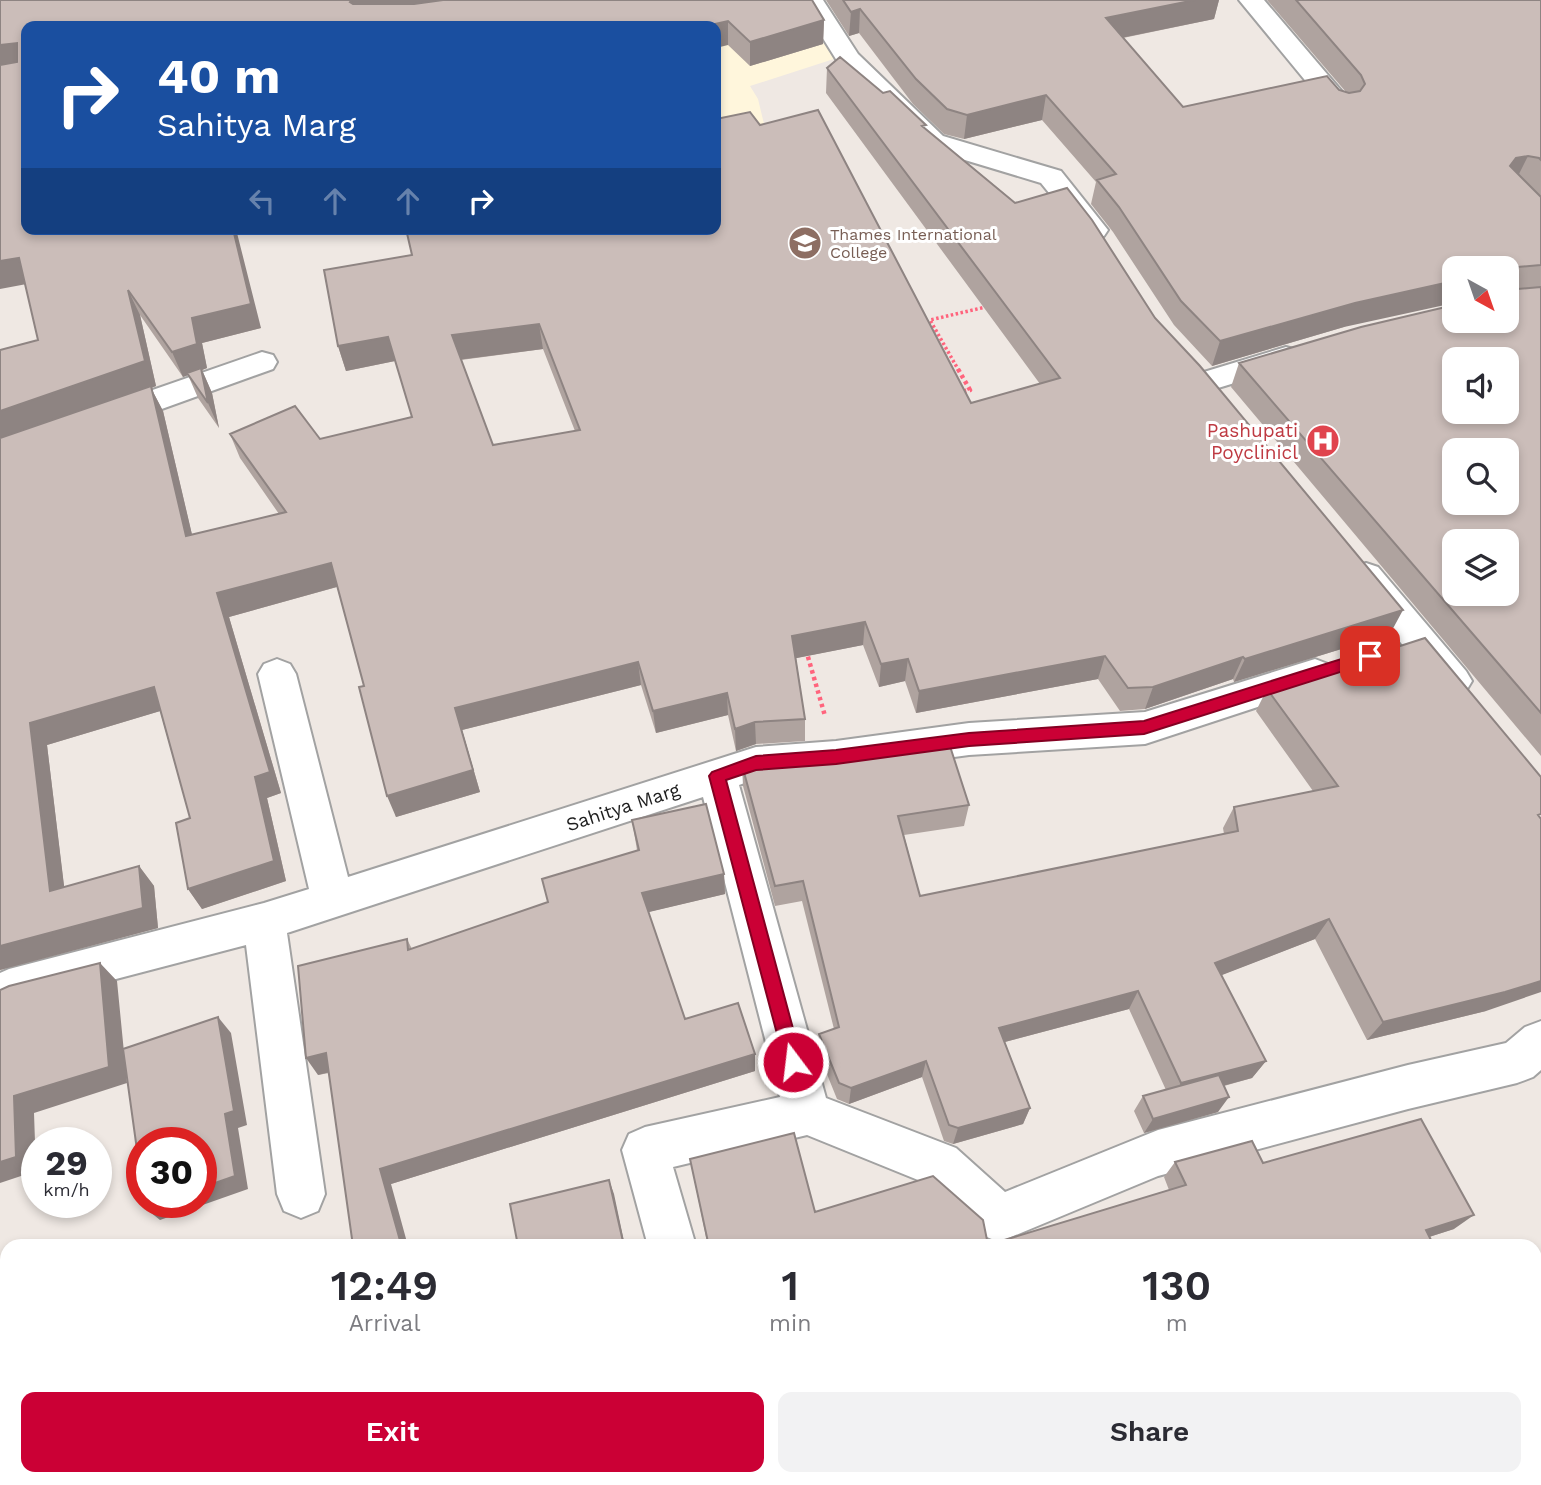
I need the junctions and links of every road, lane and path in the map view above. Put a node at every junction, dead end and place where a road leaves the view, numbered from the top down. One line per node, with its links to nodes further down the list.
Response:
1 (811, 0): 4 (street)
2 (1251, 0): 3 (street)
3 (1341, 107)
4 (1108, 249)
5 (1002, 303): 9 (path)
6 (1319, 347): 8 (street)
7 (262, 362): 10 (street)
8 (1205, 382)
9 (957, 393)
10 (81, 427)
11 (1352, 558): 13 (street)
12 (802, 640): 16 (path)
13 (1420, 641): 15 (street); 16 (street, Sahitya Marg)
14 (277, 674): 18 (street)
15 (1472, 703)
16 (836, 757): 17 (street, Sahitya Marg)
17 (717, 776): 18 (street, Sahitya Marg); 22 (street)
18 (333, 901): 19 (street, Sahitya Marg)
19 (264, 922): 20 (street, Sahitya Marg); 23 (street)
20 (0, 993)
21 (1541, 1042): 22 (street)
22 (807, 1113): 24 (street)
23 (301, 1194)
24 (670, 1239)

